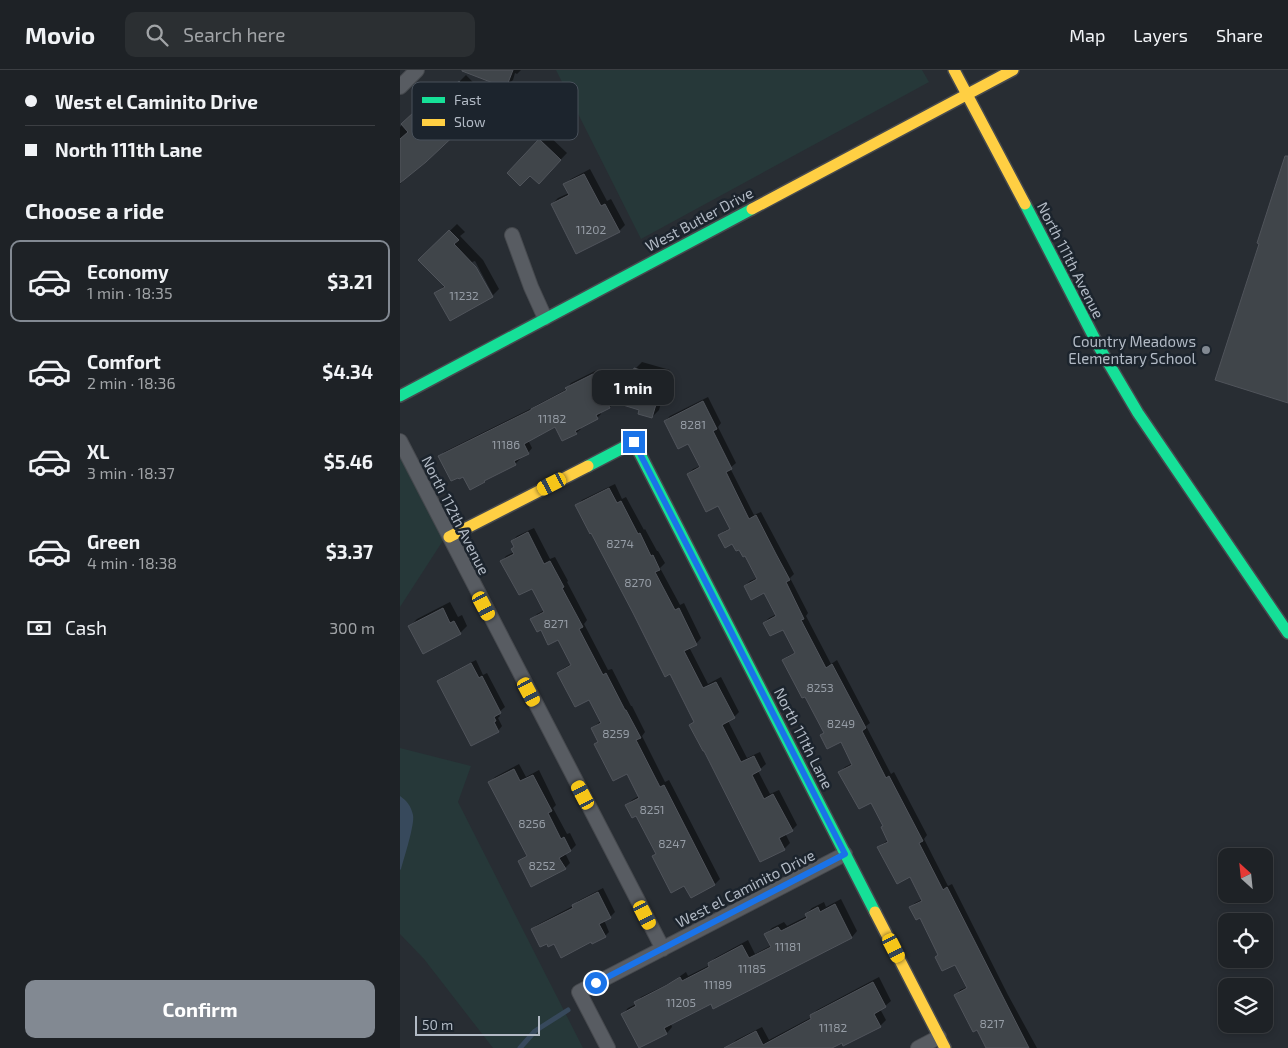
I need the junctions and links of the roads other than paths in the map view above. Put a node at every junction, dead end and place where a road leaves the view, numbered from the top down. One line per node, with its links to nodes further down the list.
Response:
1 (417, 70): 4 (street)
2 (954, 70): 5 (street, North 111th Avenue)
3 (1013, 70): 5 (street, West Butler Drive)
4 (400, 87)
5 (966, 95): 7 (street, West Butler Drive); 11 (street, North 111th Avenue)
6 (512, 234): 7 (street)
7 (544, 318): 8 (street, West Butler Drive)
8 (400, 396)
9 (400, 442): 10 (street, North 112th Avenue)
10 (449, 537): 12 (street, North 111th Lane); 13 (street, North 112th Avenue)
11 (1288, 633)
12 (845, 854): 13 (street, West el Caminito Drive); 14 (street, North 111th Lane)
13 (663, 949): 15 (street, West el Caminito Drive)
14 (942, 1042): 16 (street)
15 (608, 1048)
16 (918, 1048)

